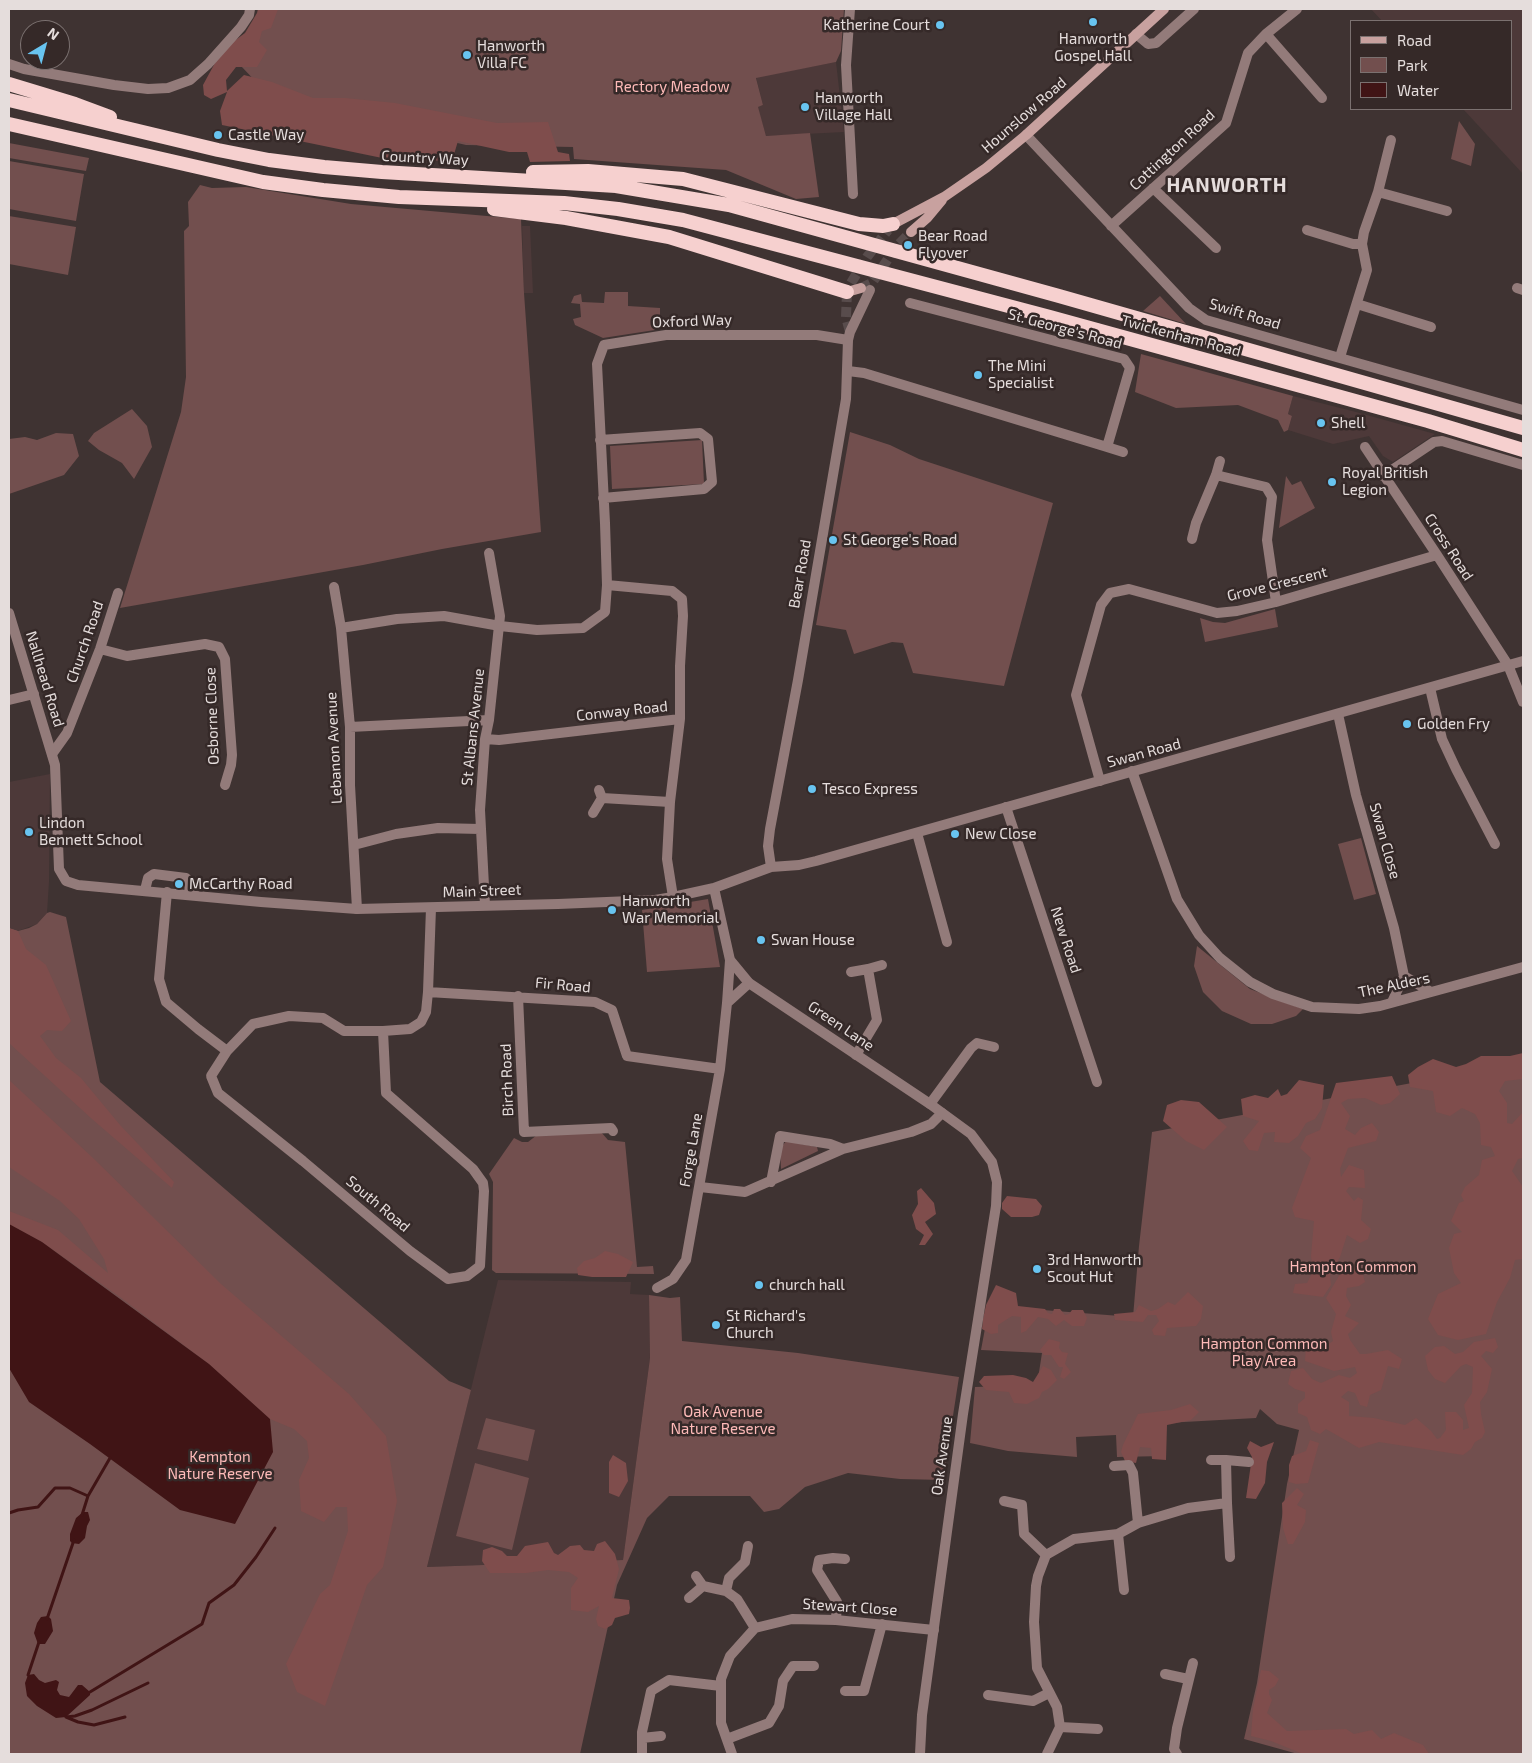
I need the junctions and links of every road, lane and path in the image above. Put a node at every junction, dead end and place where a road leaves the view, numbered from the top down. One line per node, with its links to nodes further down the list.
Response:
1 (250, 9): 8 (street)
2 (850, 9): 21 (street)
3 (1164, 9): 6 (main road, Hounslow Road)
4 (1194, 9): 6 (street)
5 (1297, 9): 7 (street, Cottington Road)
6 (1136, 34): 15 (main road, Hounslow Road)
7 (1266, 34): 10 (street); 19 (street, Cottington Road)
8 (9, 64)
9 (9, 84): 16 (highway)
10 (1322, 98)
11 (9, 100): 16 (highway, Country Way)
12 (9, 124): 13 (highway)
13 (24, 128): 14 (highway); 22 (highway)
14 (9, 130)
15 (1026, 135): 23 (main road, Hounslow Road); 25 (street, Swift Road)
16 (157, 136): 18 (highway, Country Way)
17 (1391, 140): 20 (street)
18 (442, 175): 26 (highway); 33 (highway, Country Way)
19 (1153, 188): 25 (street, Cottington Road); 30 (street)
20 (1378, 192): 24 (street); 29 (street)
21 (853, 194)
22 (399, 197): 31 (highway); 45 (highway, Twickenham Road)
23 (944, 197): 26 (main road, Hounslow Road); 28 (main road, Hounslow Road)
24 (1447, 211)
25 (1111, 226): 38 (street, Swift Road)
26 (891, 227)
27 (1307, 230): 29 (street)
28 (910, 232)
29 (1362, 244): 35 (street)
30 (1216, 248)
31 (849, 288): 32 (main road)
32 (866, 289): 37 (street, Bear Road)
33 (1059, 296): 41 (highway, Twickenham Road)
34 (910, 303): 43 (street, St. George's Road)
35 (1357, 304): 36 (street); 38 (street)
36 (1430, 327)
37 (849, 336): 39 (street, Bear Road); 42 (street, Oxford Way)
38 (1340, 357): 40 (street, Swift Road)
39 (848, 371): 43 (street); 85 (street, Bear Road)
40 (1523, 410)
41 (1523, 428)
42 (600, 440): 51 (street, Oxford Way); 51 (street)
43 (1107, 447): 46 (street)
44 (1364, 447): 50 (street, Cross Road)
45 (1523, 450)
46 (1123, 452)
47 (1220, 461): 49 (street)
48 (1523, 465): 50 (street)
49 (1216, 475): 52 (street); 58 (street)
50 (1383, 476): 54 (street, Cross Road)
51 (603, 498): 55 (street, Oxford Way)
52 (1192, 539)
53 (489, 553): 60 (street, St Albans Avenue)
54 (1437, 555): 58 (street, Grove Crescent); 64 (street, Cross Road)
55 (607, 585): 60 (street, Oxford Way); 70 (street)
56 (334, 587): 61 (street, Lebanon Avenue)
57 (118, 593): 62 (street, Church Road)
58 (1276, 602): 76 (street, Grove Crescent)
59 (9, 613): 66 (street, Nallhead Road)
60 (500, 626): 61 (street, Oxford Way); 71 (street, St Albans Avenue)
61 (340, 628): 72 (street, Lebanon Avenue)
62 (100, 649): 74 (street, Church Road); 77 (street, Osborne Close)
63 (1523, 661): 64 (street, Swan Road)
64 (1508, 666): 65 (street, Swan Road); 68 (street, Cross Road)
65 (1430, 688): 69 (street, Swan Road); 83 (street)
66 (34, 694): 67 (street); 74 (street, Nallhead Road)
67 (9, 700)
68 (1523, 702)
69 (1338, 714): 75 (street, Swan Road); 100 (street, Swan Close)
70 (680, 719): 73 (street, Conway Road); 78 (street, Conway Road)
71 (489, 720): 72 (street); 73 (street, St Albans Avenue)
72 (350, 727): 84 (street, Lebanon Avenue)
73 (485, 739): 81 (street, St Albans Avenue)
74 (52, 754): 87 (street, Main Street)
75 (1132, 772): 76 (street, Swan Road); 105 (street, The Alders)
76 (1100, 781): 79 (street, Swan Road)
77 (225, 785)
78 (670, 802): 80 (street); 90 (street, Conway Road)
79 (1006, 807): 82 (street, Swan Road); 112 (street, New Road)
80 (593, 813)
81 (480, 829): 84 (street); 91 (street, St Albans Avenue)
82 (917, 833): 85 (street, Swan Road); 94 (street)
83 (1495, 844)
84 (354, 845): 93 (street, Lebanon Avenue)
85 (771, 867): 86 (street, Main Street)
86 (714, 888): 90 (street, Main Street); 95 (street, Green Lane)
87 (145, 890): 88 (street, Main Street); 89 (street)
88 (167, 892): 89 (street, Main Street); 109 (street)
89 (189, 895): 93 (street, Main Street)
90 (673, 897): 91 (street, Main Street)
91 (485, 905): 92 (street, Main Street)
92 (431, 908): 93 (street, Main Street); 102 (street, South Road)
93 (357, 909)
94 (947, 942)
95 (730, 960): 101 (street, Green Lane); 106 (street, Forge Lane)
96 (882, 965): 98 (street)
97 (1523, 967): 103 (street, The Alders)
98 (868, 969): 99 (street); 110 (street)
99 (851, 972)
100 (1404, 976): 103 (street); 105 (street)
101 (750, 983): 106 (street); 110 (street, Green Lane)
102 (428, 992): 104 (street, Fir Road); 107 (street, South Road)
103 (1431, 992): 105 (street, The Alders)
104 (518, 996): 111 (street, Fir Road); 115 (street, Birch Road)
105 (1392, 1002)
106 (728, 1003): 111 (street, Forge Lane)
107 (383, 1031): 109 (street, South Road); 109 (street, South Road)
108 (994, 1047): 113 (street)
109 (227, 1051)
110 (856, 1055): 113 (street, Green Lane)
111 (720, 1068): 119 (street, Forge Lane)
112 (1097, 1082)
113 (930, 1104): 114 (street, Green Lane)
114 (942, 1113): 116 (street); 117 (street, Green Lane)
115 (613, 1131)
116 (843, 1149): 118 (street); 118 (street)
117 (992, 1162): 141 (street, Oak Avenue)
118 (771, 1182): 119 (street)
119 (700, 1187): 120 (street, Forge Lane)
120 (657, 1288)
121 (1211, 1460): 122 (street)
122 (1226, 1460): 123 (street); 126 (street)
123 (1249, 1462)
124 (1114, 1466): 127 (street)
125 (1004, 1501): 130 (street)
126 (1227, 1504): 127 (street); 131 (street)
127 (1138, 1523): 128 (street)
128 (1118, 1534): 130 (street); 135 (street)
129 (748, 1546): 136 (street)
130 (1046, 1555): 148 (street)
131 (1230, 1557)
132 (845, 1560): 138 (street)
133 (696, 1576): 134 (street)
134 (703, 1586): 136 (street); 137 (street)
135 (1124, 1590)
136 (726, 1591): 140 (street)
137 (689, 1598)
138 (836, 1620): 139 (street, Stewart Close); 140 (street, Stewart Close)
139 (882, 1624): 141 (street, Stewart Close); 147 (street)
140 (755, 1628): 146 (street)
141 (934, 1630): 157 (street, Oak Avenue)
142 (1193, 1663): 145 (street)
143 (814, 1666): 154 (street)
144 (1165, 1674): 145 (street)
145 (1188, 1679): 159 (street)
146 (721, 1686): 153 (street); 154 (street)
147 (845, 1691)
148 (1049, 1693): 149 (street); 150 (street)
149 (988, 1695)
150 (1060, 1727): 151 (street); 158 (street)
151 (1098, 1729)
152 (661, 1736): 153 (street)
153 (642, 1738): 155 (street)
154 (727, 1739): 156 (street)
155 (642, 1754)
156 (732, 1754)
157 (920, 1754)
158 (1047, 1754)
159 (1177, 1754)

